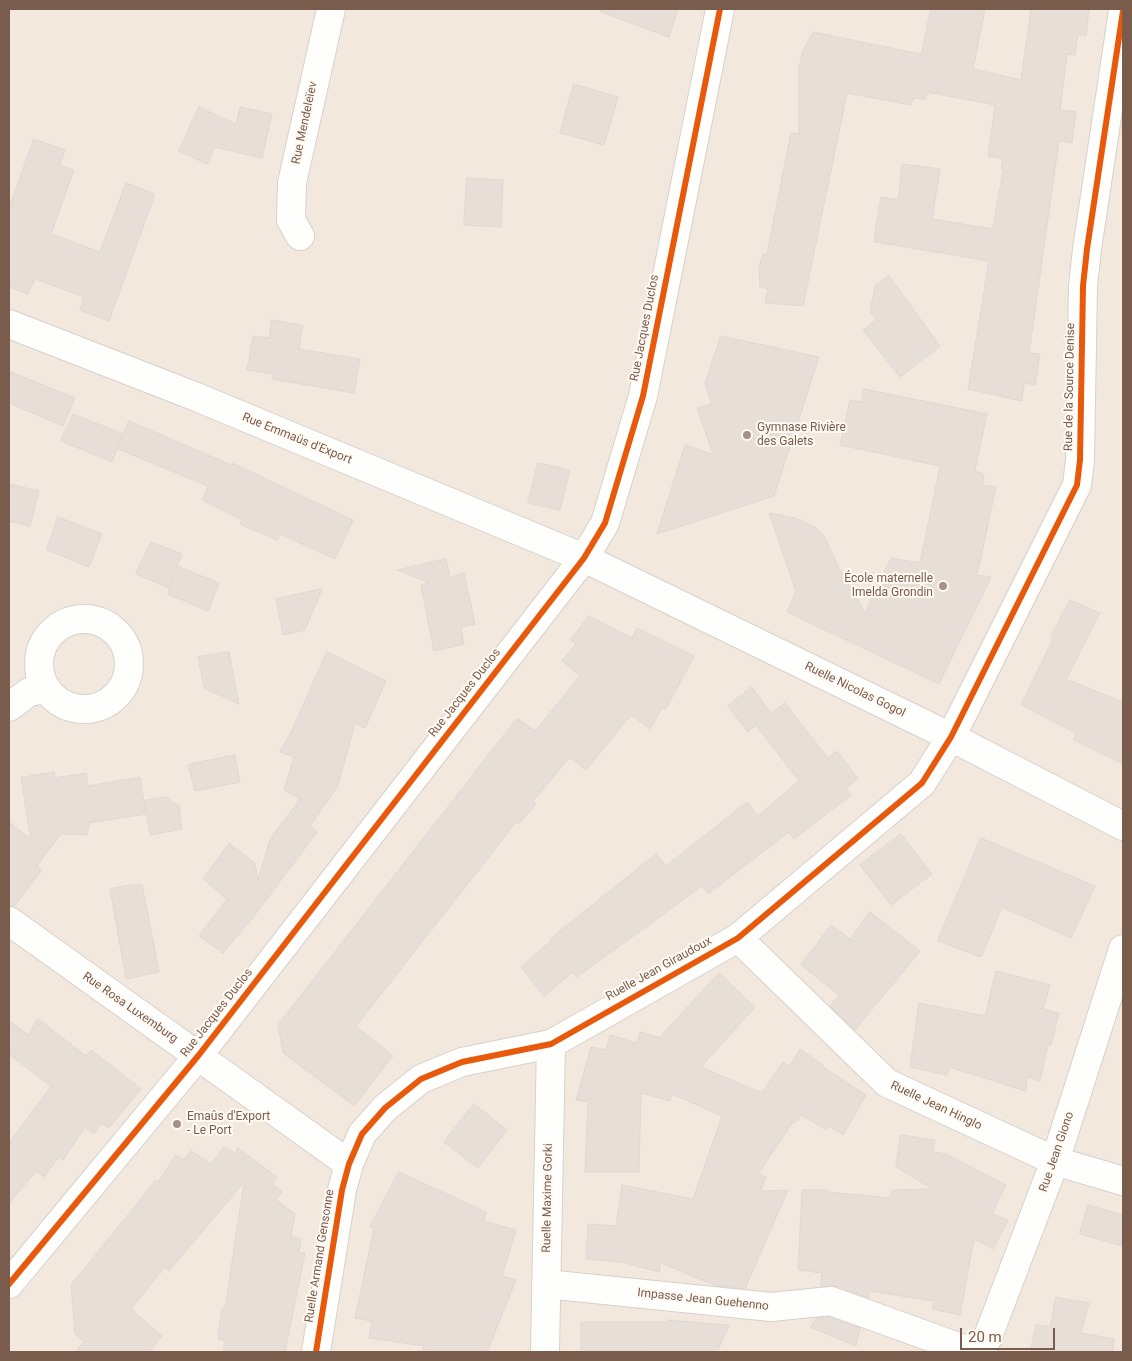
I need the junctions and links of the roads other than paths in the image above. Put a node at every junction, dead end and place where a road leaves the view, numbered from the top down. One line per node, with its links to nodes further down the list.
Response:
1 (331, 9): 4 (street, Rue Mendeleïev)
2 (720, 9): 6 (street, Rue Jacques Duclos)
3 (1123, 11): 9 (street, Rue de la Source Denise)
4 (300, 236)
5 (9, 324): 6 (street, Rue Emmaüs d'Export)
6 (584, 558): 9 (street, Ruelle Nicolas Gogol); 15 (street, Rue Jacques Duclos)
7 (45, 689): 8 (street)
8 (9, 707)
9 (951, 737): 10 (street, Ruelle Nicolas Gogol); 12 (street, Ruelle Jean Giraudoux)
10 (1123, 826)
11 (9, 922): 15 (street, Rue Rosa Luxemburg)
12 (738, 938): 14 (street, Ruelle Jean Giraudoux); 16 (street, Ruelle Jean Hinglo)
13 (1123, 949): 16 (street, Rue Jean Giono)
14 (551, 1044): 17 (street, Ruelle Jean Giraudoux); 20 (street, Ruelle Maxime Gorki)
15 (198, 1056): 17 (street, Rue Rosa Luxemburg); 19 (street, Rue Jacques Duclos)
16 (1055, 1161): 18 (street, Ruelle Jean Hinglo); 24 (street, Rue Jean Giono)
17 (349, 1164): 21 (street, Ruelle Armand Gensonne)
18 (1123, 1181)
19 (9, 1284)
20 (546, 1284): 22 (street, Ruelle Maxime Gorki); 23 (street, Impasse Jean Guehenno)
21 (316, 1352)
22 (545, 1352)
23 (972, 1352)
24 (982, 1352)

